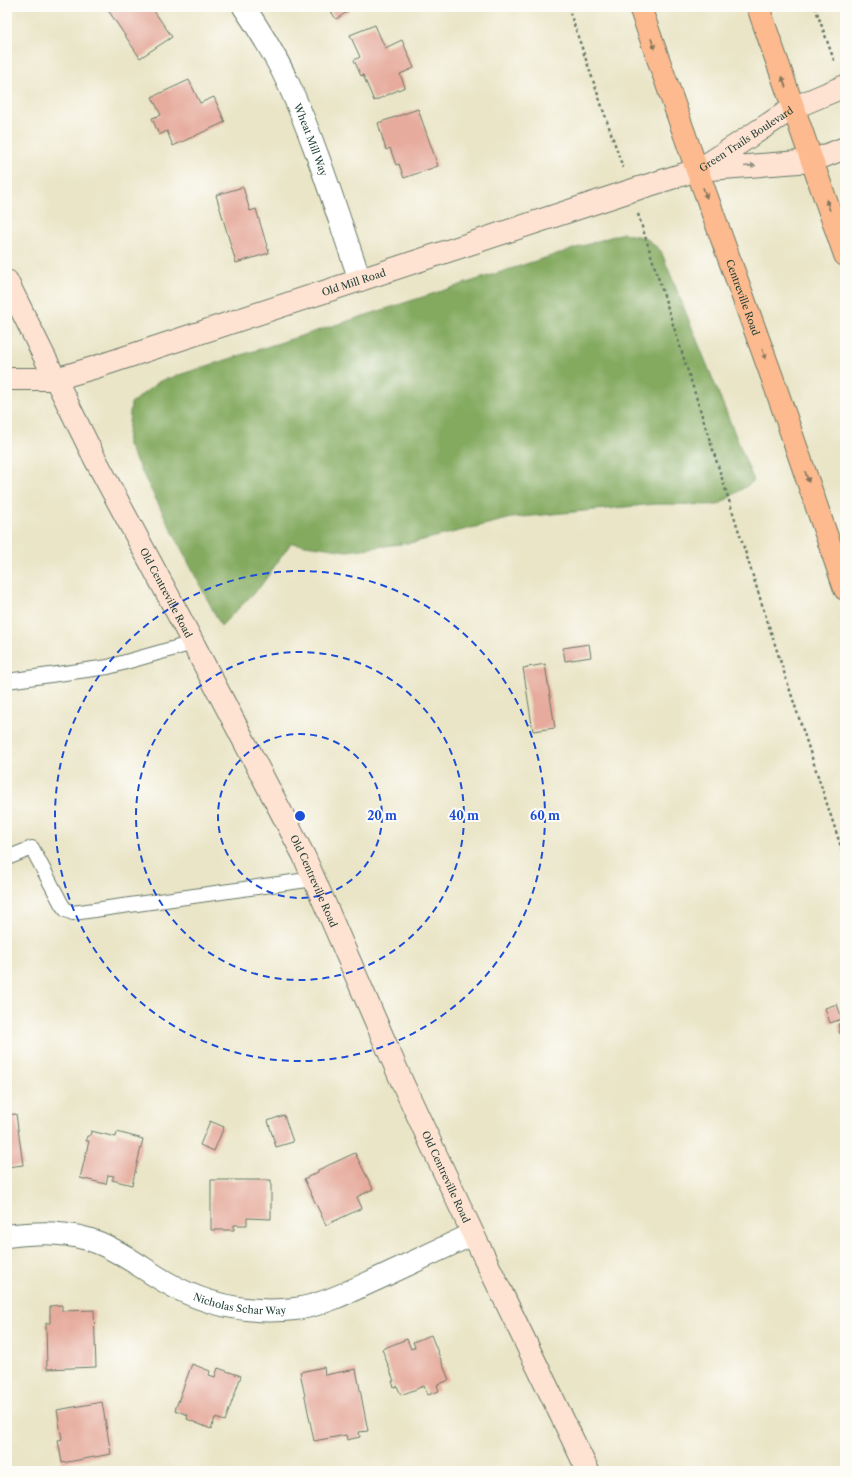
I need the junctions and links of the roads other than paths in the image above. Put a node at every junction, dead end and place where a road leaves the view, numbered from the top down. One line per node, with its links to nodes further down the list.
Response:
1 (244, 7): 10 (street, Wheat Mill Way)
2 (640, 7): 8 (highway, Centreville Road, one-way to 8)
3 (758, 7): 5 (highway, one-way to 3)
4 (845, 86): 5 (street, Green Trails Boulevard)
5 (793, 108): 7 (highway); 8 (street, Green Trails Boulevard)
6 (845, 148): 7 (street, Green Trails Boulevard)
7 (812, 161): 8 (street, Green Trails Boulevard, one-way to 7); 9 (highway, one-way to 7)
8 (697, 170): 10 (street, Old Mill Road); 14 (highway, Centreville Road, one-way to 14)
9 (845, 255)
10 (360, 280): 13 (street, Old Mill Road)
11 (7, 281): 13 (street, Old Centreville Road)
12 (7, 379): 13 (street, Old Mill Road)
13 (55, 379): 15 (street, Old Centreville Road)
14 (845, 589)
15 (193, 642): 16 (lane); 18 (street, Old Centreville Road)
16 (7, 681)
17 (7, 858): 18 (lane)
18 (314, 879): 19 (street, Old Centreville Road)
19 (473, 1234): 20 (street, Nicholas Schar Way); 21 (street, Old Centreville Road)
20 (7, 1236)
21 (588, 1471)

